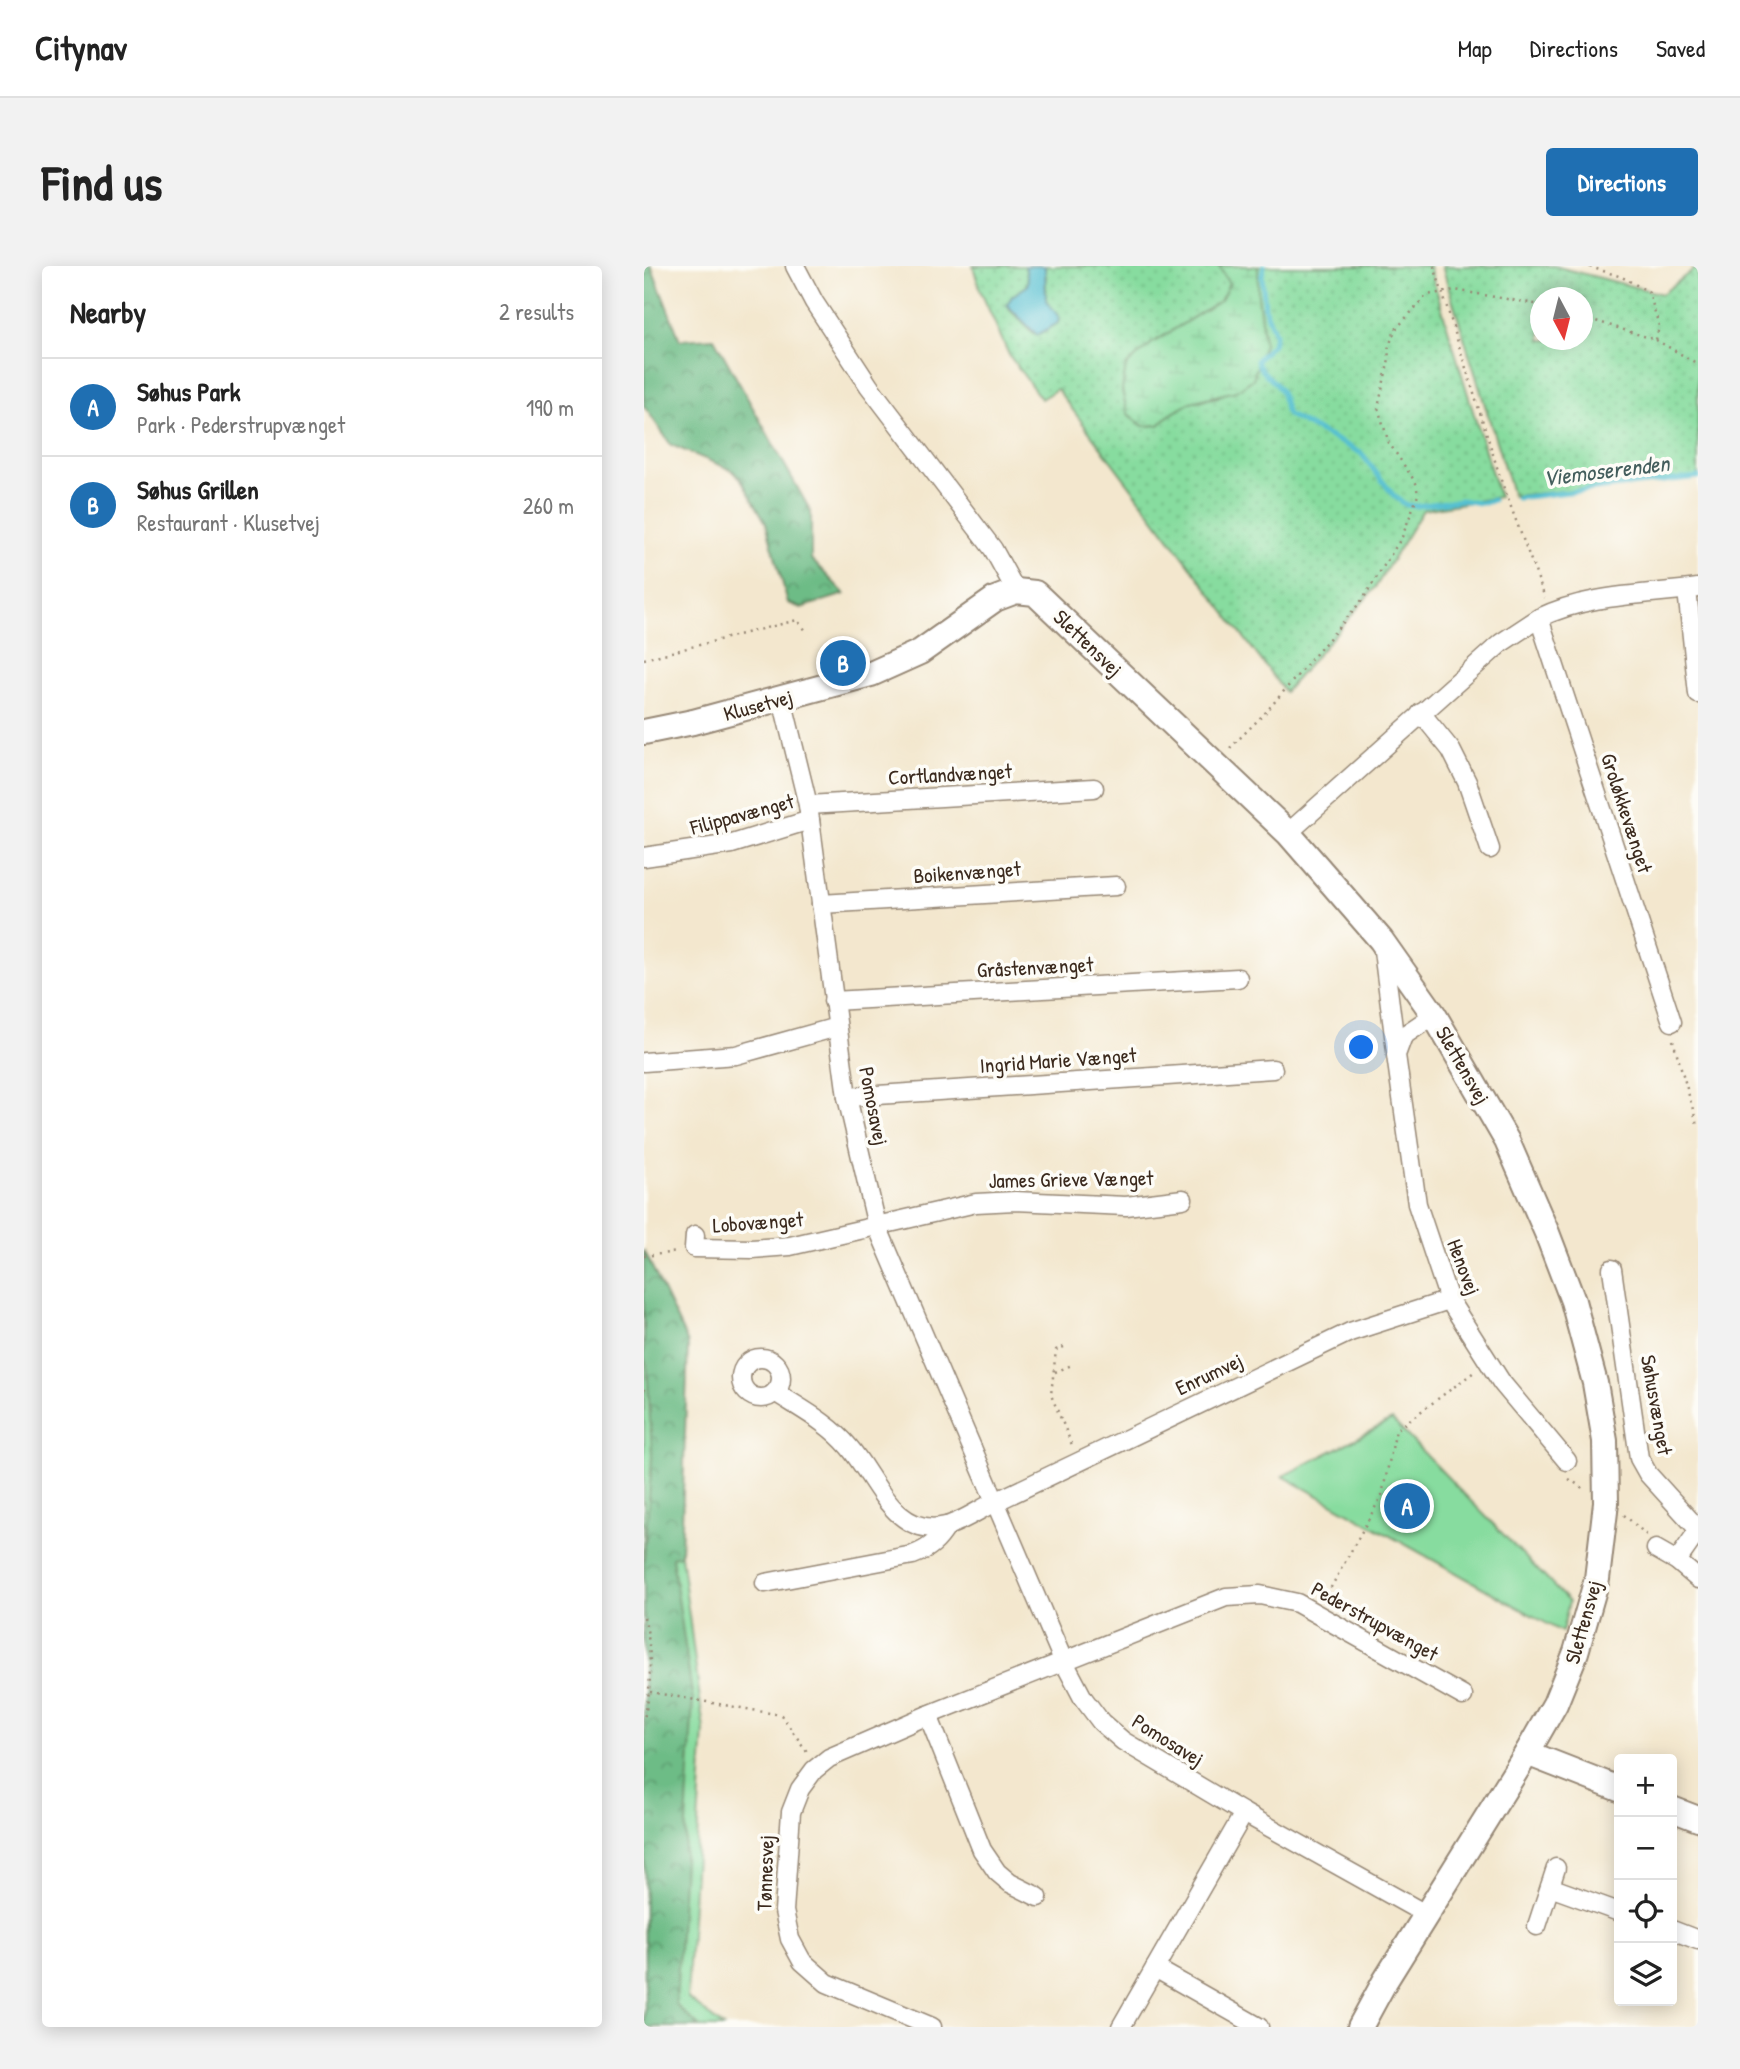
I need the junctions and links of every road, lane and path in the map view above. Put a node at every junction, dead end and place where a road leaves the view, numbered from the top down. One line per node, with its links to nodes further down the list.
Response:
1 (795, 266): 10 (street)
2 (1434, 266): 4 (path)
3 (1587, 266): 7 (path)
4 (1442, 290): 5 (path); 11 (path); 18 (path)
5 (1530, 303)
6 (1593, 320): 7 (path)
7 (1656, 340): 8 (path)
8 (1698, 364)
9 (1692, 589): 11 (street); 14 (street)
10 (1016, 591): 15 (street, Klusetvej); 18 (street, Slettensvej)
11 (1545, 615): 16 (street); 30 (street, Groløkkevænget)
12 (808, 633): 13 (path)
13 (644, 659)
14 (1698, 694)
15 (782, 699): 17 (street, Klusetvej); 20 (street, Pomosavej)
16 (1421, 713): 21 (street); 22 (street)
17 (644, 732)
18 (1215, 764): 21 (street, Slettensvej)
19 (1094, 788): 20 (street, Cortlandvænget)
20 (809, 812): 23 (street, Filippavænget); 25 (street, Pomosavej)
21 (1288, 833): 26 (street, Slettensvej)
22 (1490, 849)
23 (644, 857)
24 (1116, 886): 25 (street, Boikenvænget)
25 (821, 904): 28 (street, Pomosavej)
26 (1381, 940): 29 (street, Slettensvej); 32 (street, Henovej)
27 (1238, 978): 28 (street, Gråstenvænget)
28 (834, 1000): 31 (street, Pomosavej)
29 (1434, 1015): 32 (street); 71 (street, Slettensvej)
30 (1672, 1022)
31 (837, 1027): 34 (street); 36 (street, Pomosavej)
32 (1396, 1055): 43 (street, Henovej)
33 (1676, 1056): 37 (path)
34 (644, 1062)
35 (1273, 1069): 36 (street, Ingrid Marie Vænget)
36 (846, 1097): 39 (street, Pomosavej)
37 (1698, 1128)
38 (1183, 1199): 39 (street, James Grieve Vænget)
39 (877, 1226): 40 (street, Lobovænget); 57 (street, Pomosavej)
40 (694, 1242): 41 (path)
41 (644, 1256)
42 (1612, 1269): 59 (street, Søhusvænget)
43 (1448, 1300): 45 (street, Henovej); 55 (street, Enrumvej)
44 (1064, 1347): 47 (path)
45 (1488, 1361): 56 (street, Henovej); 64 (path)
46 (1072, 1365): 47 (path)
47 (1054, 1373): 51 (path)
48 (644, 1389): 52 (path)
49 (775, 1392): 58 (street)
50 (1061, 1395): 51 (path)
51 (1053, 1398): 54 (path)
52 (644, 1402)
53 (1068, 1417): 54 (path)
54 (1061, 1420): 55 (path)
55 (1078, 1461): 57 (street, Enrumvej)
56 (1567, 1461)
57 (995, 1502): 58 (street); 66 (street, Pomosavej)
58 (947, 1526): 63 (street)
59 (1698, 1530): 61 (street, Søhusvænget)
60 (1656, 1549): 61 (street)
61 (1677, 1561): 62 (street)
62 (1698, 1580)
63 (765, 1583)
64 (1317, 1614): 66 (street, Pederstrupvænget); 68 (street, Pederstrupvænget)
65 (644, 1617): 67 (path)
66 (1063, 1660): 69 (street, Tønnesvej); 75 (street, Pomosavej)
67 (650, 1692): 70 (path); 72 (path)
68 (1463, 1696)
69 (928, 1715): 72 (street, Tønnesvej); 79 (street)
70 (644, 1718)
71 (1527, 1754): 73 (street); 81 (street, Slettensvej)
72 (817, 1768): 86 (street, Tønnesvej)
73 (1614, 1787)
74 (1677, 1810): 76 (street)
75 (1244, 1813): 81 (street, Pomosavej); 85 (street)
76 (1698, 1819)
77 (1556, 1868): 78 (street)
78 (1550, 1887): 80 (street); 82 (street)
79 (1038, 1897)
80 (1614, 1910)
81 (1427, 1914): 89 (street, Slettensvej)
82 (1537, 1926)
83 (1677, 1932): 84 (street)
84 (1698, 1940)
85 (1155, 1968): 87 (street); 88 (street)
86 (932, 2027)
87 (1121, 2027)
88 (1259, 2027)
89 (1360, 2027)

